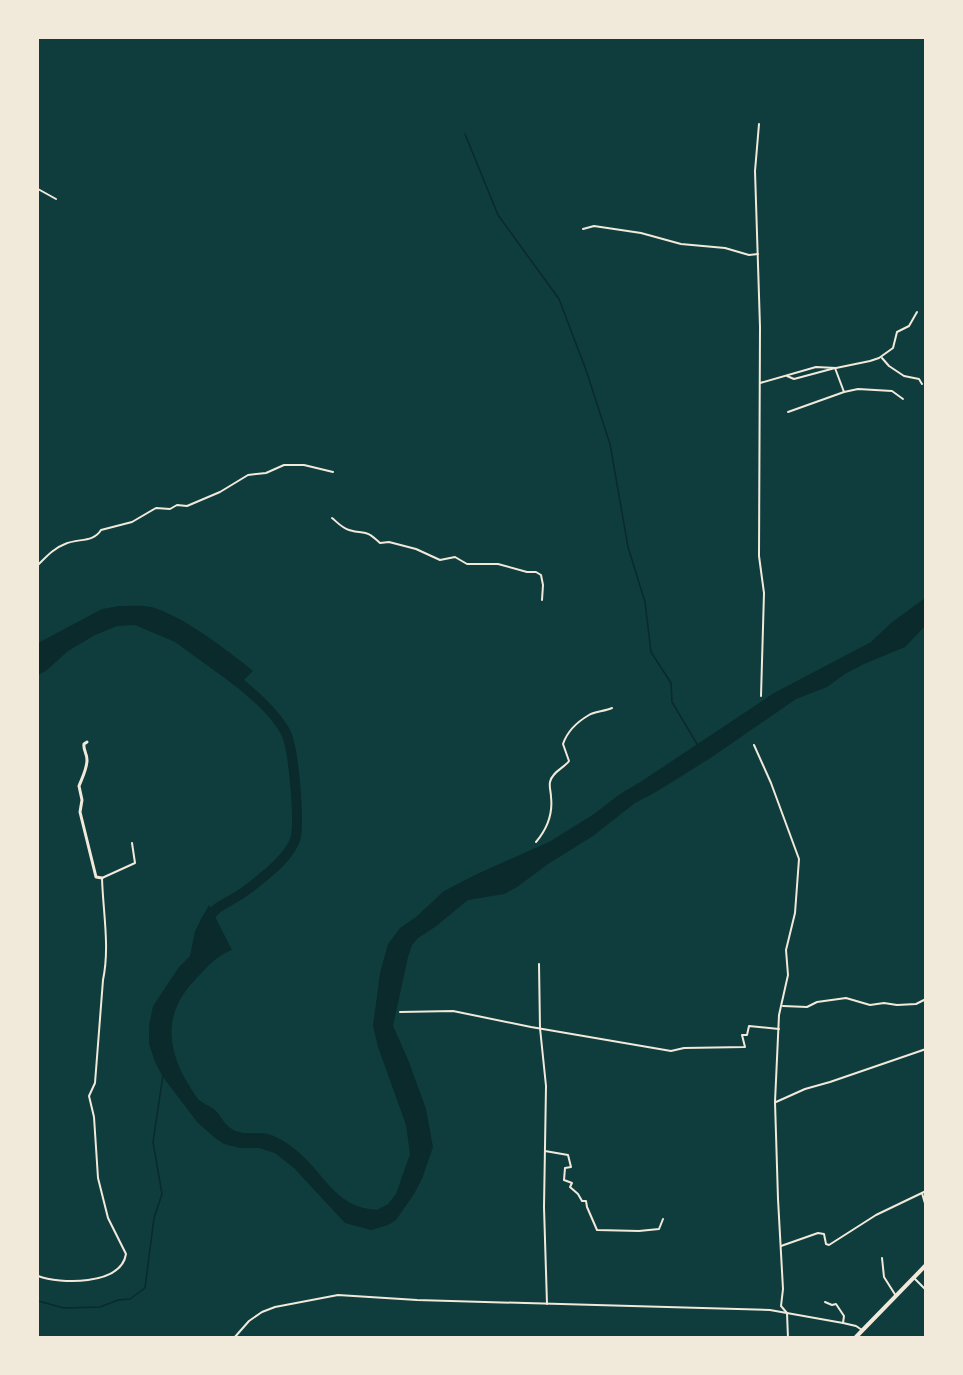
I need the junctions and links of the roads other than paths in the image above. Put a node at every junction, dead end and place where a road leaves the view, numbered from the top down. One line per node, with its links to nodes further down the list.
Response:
1 (759, 124): 5 (street)
2 (38, 189): 3 (street)
3 (56, 199)
4 (584, 229): 5 (street)
5 (758, 254): 10 (street)
6 (916, 312): 7 (street)
7 (879, 358): 8 (street); 11 (street)
8 (835, 368): 9 (street); 9 (street); 12 (street)
9 (788, 376): 10 (street)
10 (760, 383): 19 (street)
11 (922, 384)
12 (844, 392): 13 (street); 14 (street)
13 (903, 399)
14 (788, 412)
15 (333, 472): 17 (street)
16 (332, 518): 18 (street)
17 (38, 565)
18 (542, 600)
19 (761, 696)
20 (612, 708): 23 (street)
21 (87, 742): 25 (street)
22 (754, 745): 28 (street)
23 (536, 842)
24 (132, 843): 25 (street)
25 (102, 878): 41 (street)
26 (539, 964): 30 (street)
27 (926, 999): 28 (street)
28 (782, 1006): 31 (street)
29 (399, 1012): 30 (street)
30 (540, 1028): 31 (street); 34 (street)
31 (779, 1029): 33 (street)
32 (926, 1048): 33 (street)
33 (775, 1102): 38 (street)
34 (545, 1151): 37 (street); 46 (street)
35 (924, 1192): 36 (street); 38 (street)
36 (926, 1207)
37 (663, 1219)
38 (781, 1246): 47 (street)
39 (882, 1258): 44 (street)
40 (926, 1265): 42 (main road)
41 (38, 1276)
42 (914, 1278): 43 (street); 44 (main road)
43 (926, 1290)
44 (896, 1296): 49 (main road)
45 (825, 1302): 48 (street)
46 (547, 1304): 47 (street); 50 (street)
47 (787, 1313): 48 (street); 51 (street)
48 (843, 1323): 49 (street)
49 (862, 1330): 52 (main road)
50 (234, 1338)
51 (788, 1338)
52 (855, 1338)

